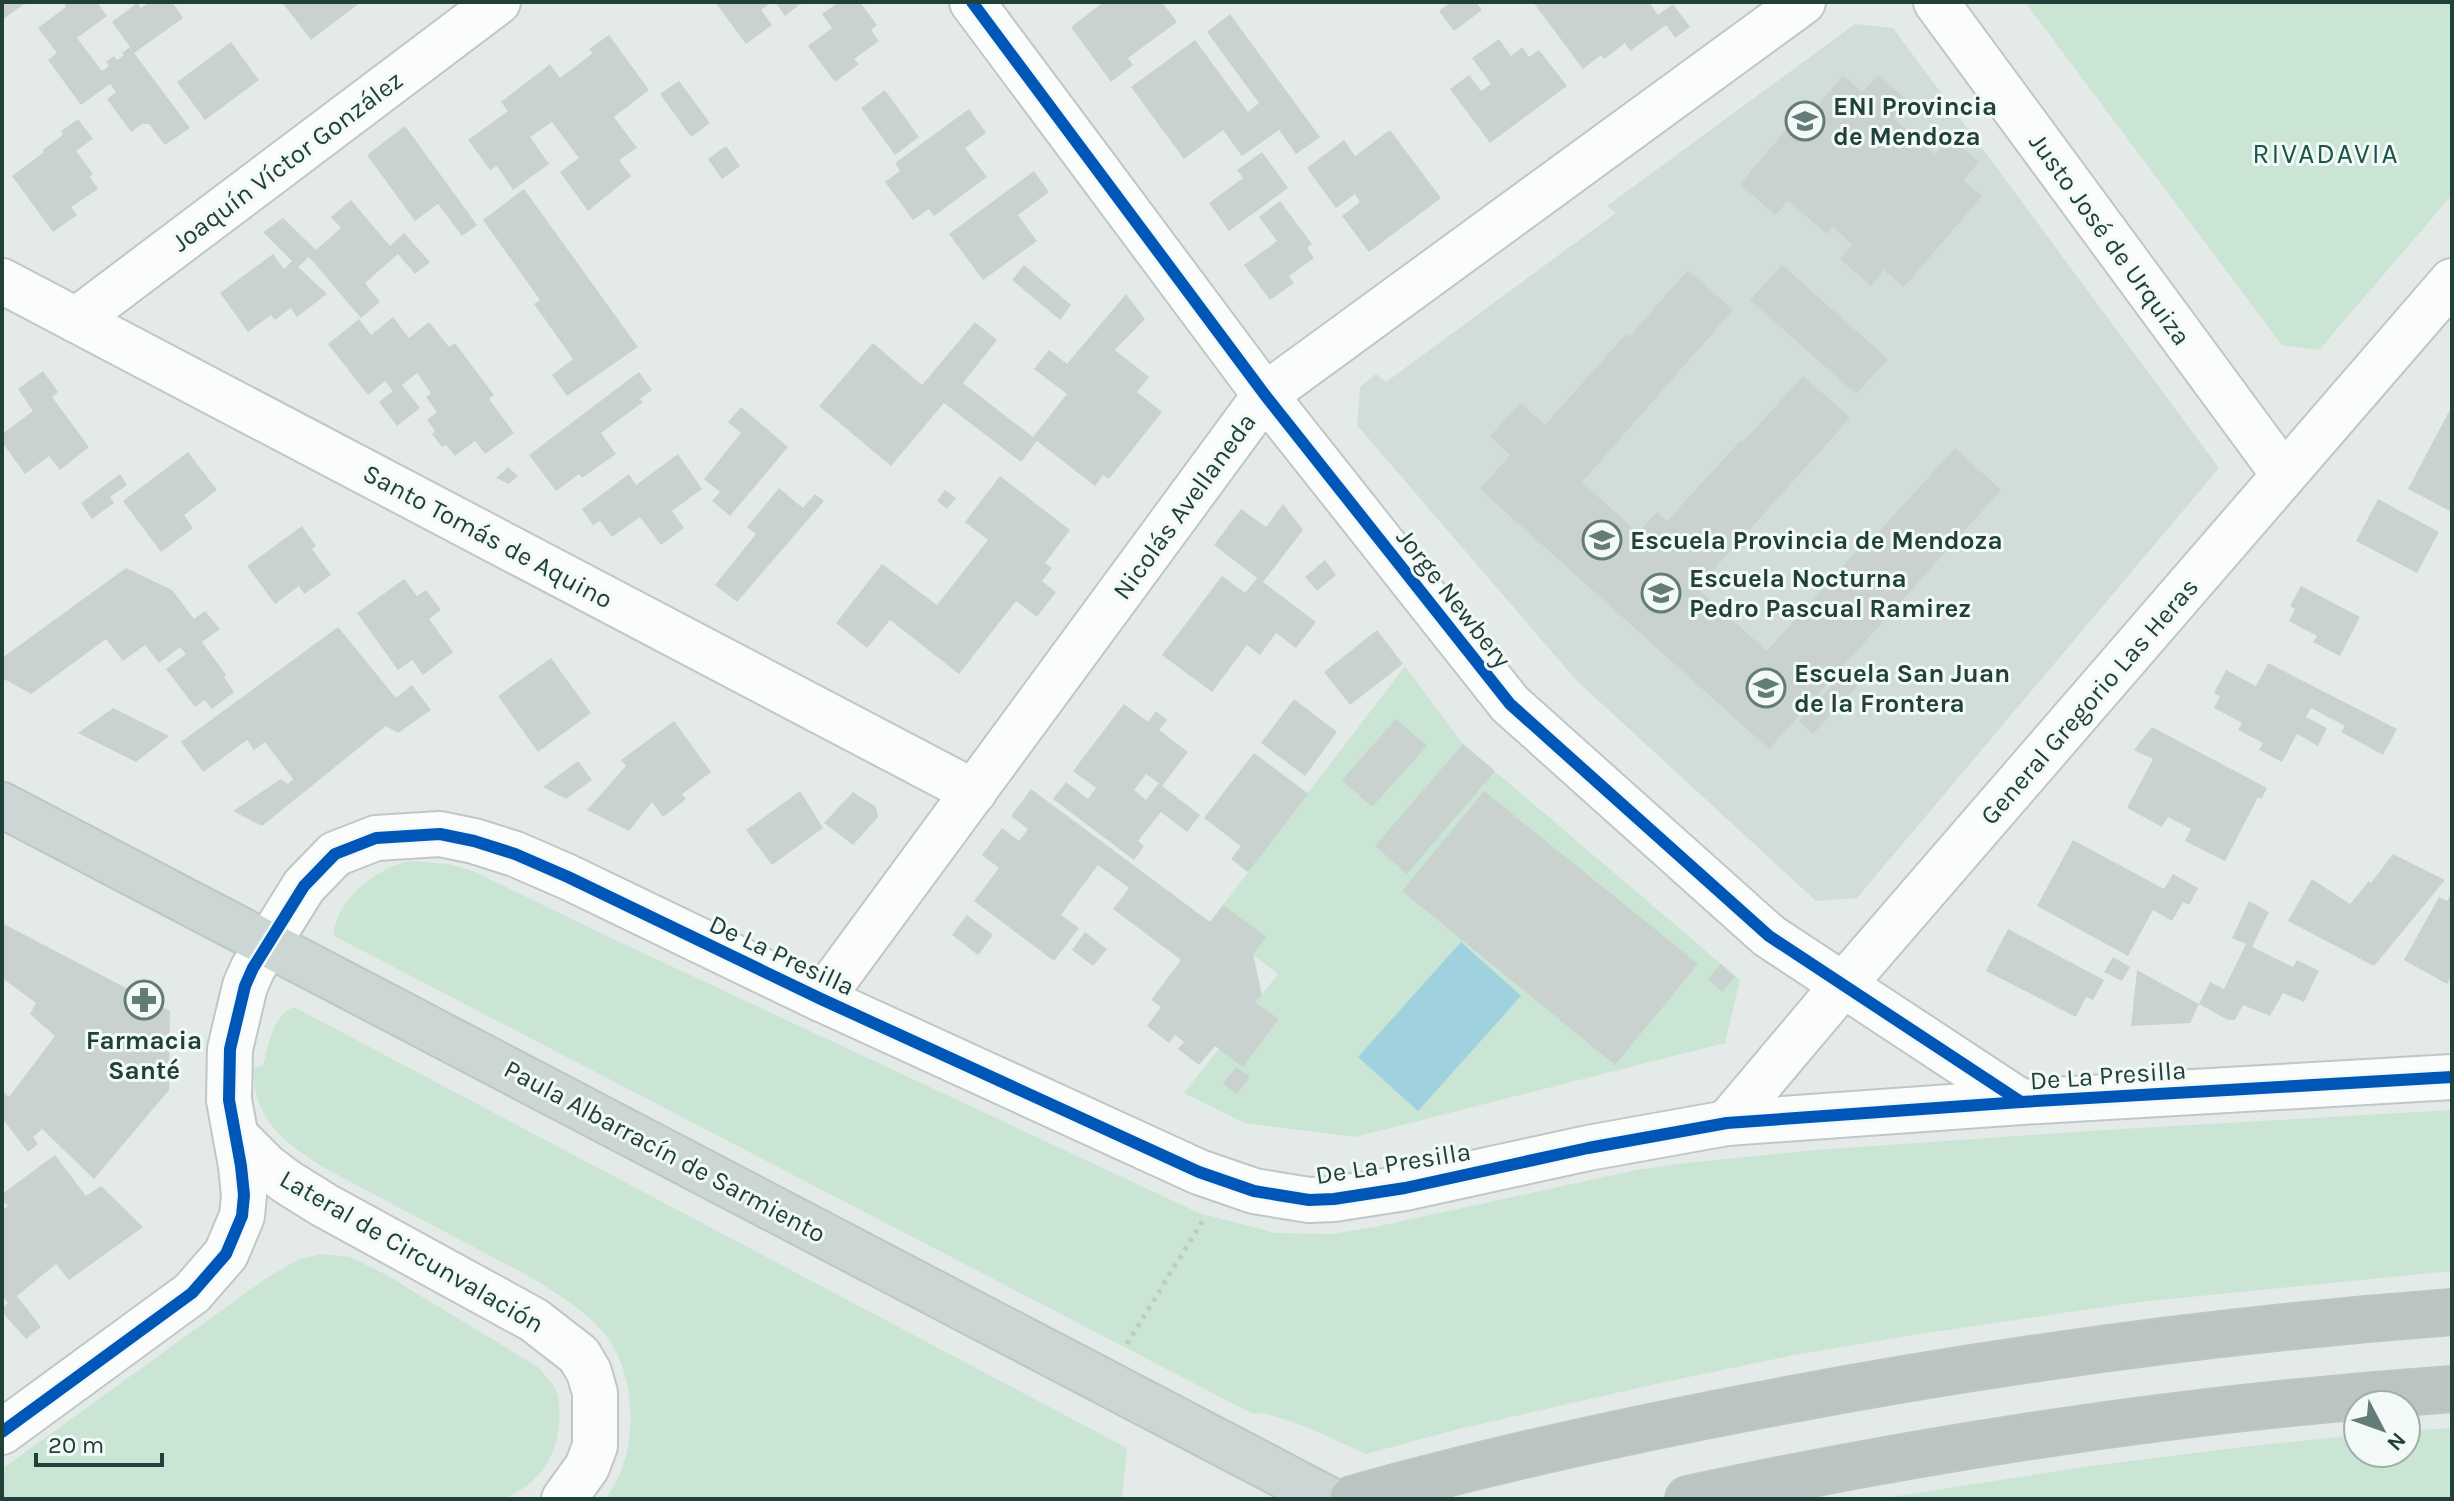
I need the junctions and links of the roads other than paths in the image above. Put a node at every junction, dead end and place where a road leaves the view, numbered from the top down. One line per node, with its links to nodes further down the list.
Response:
1 (498, 2): 7 (street, Joaquín Víctor González)
2 (972, 2): 8 (street, Jorge Newbery)
3 (1803, 2): 8 (street, Nicolás Avellaneda)
4 (1936, 2): 9 (street, Justo José de Urquiza)
5 (2, 281): 7 (street, Santo Tomás de Aquino)
6 (2452, 281): 9 (street, General Gregorio Las Heras)
7 (76, 320): 10 (street, Santo Tomás de Aquino)
8 (1265, 395): 10 (street, Nicolás Avellaneda); 13 (street, Jorge Newbery)
9 (2284, 475): 13 (street, General Gregorio Las Heras)
10 (974, 792): 14 (street, Nicolás Avellaneda)
11 (2, 805): 12 (main road, Paula Albarracín de Sarmiento)
12 (268, 943): 14 (street, De La Presilla); 18 (street, De La Presilla); 23 (main road, Paula Albarracín de Sarmiento)
13 (1844, 984): 16 (street, Jorge Newbery); 17 (street, General Gregorio Las Heras)
14 (821, 999): 17 (street, De La Presilla)
15 (2452, 1077): 16 (street, De La Presilla)
16 (2021, 1102): 17 (street, De La Presilla)
17 (1727, 1123)
18 (237, 1137): 21 (street, De La Presilla); 22 (street, Lateral de Circunvalación)
19 (2452, 1312): 24 (highway)
20 (2452, 1389): 25 (highway)
21 (2, 1432)
22 (564, 1499)
23 (1328, 1499)
24 (1352, 1499)
25 (1688, 1499)

